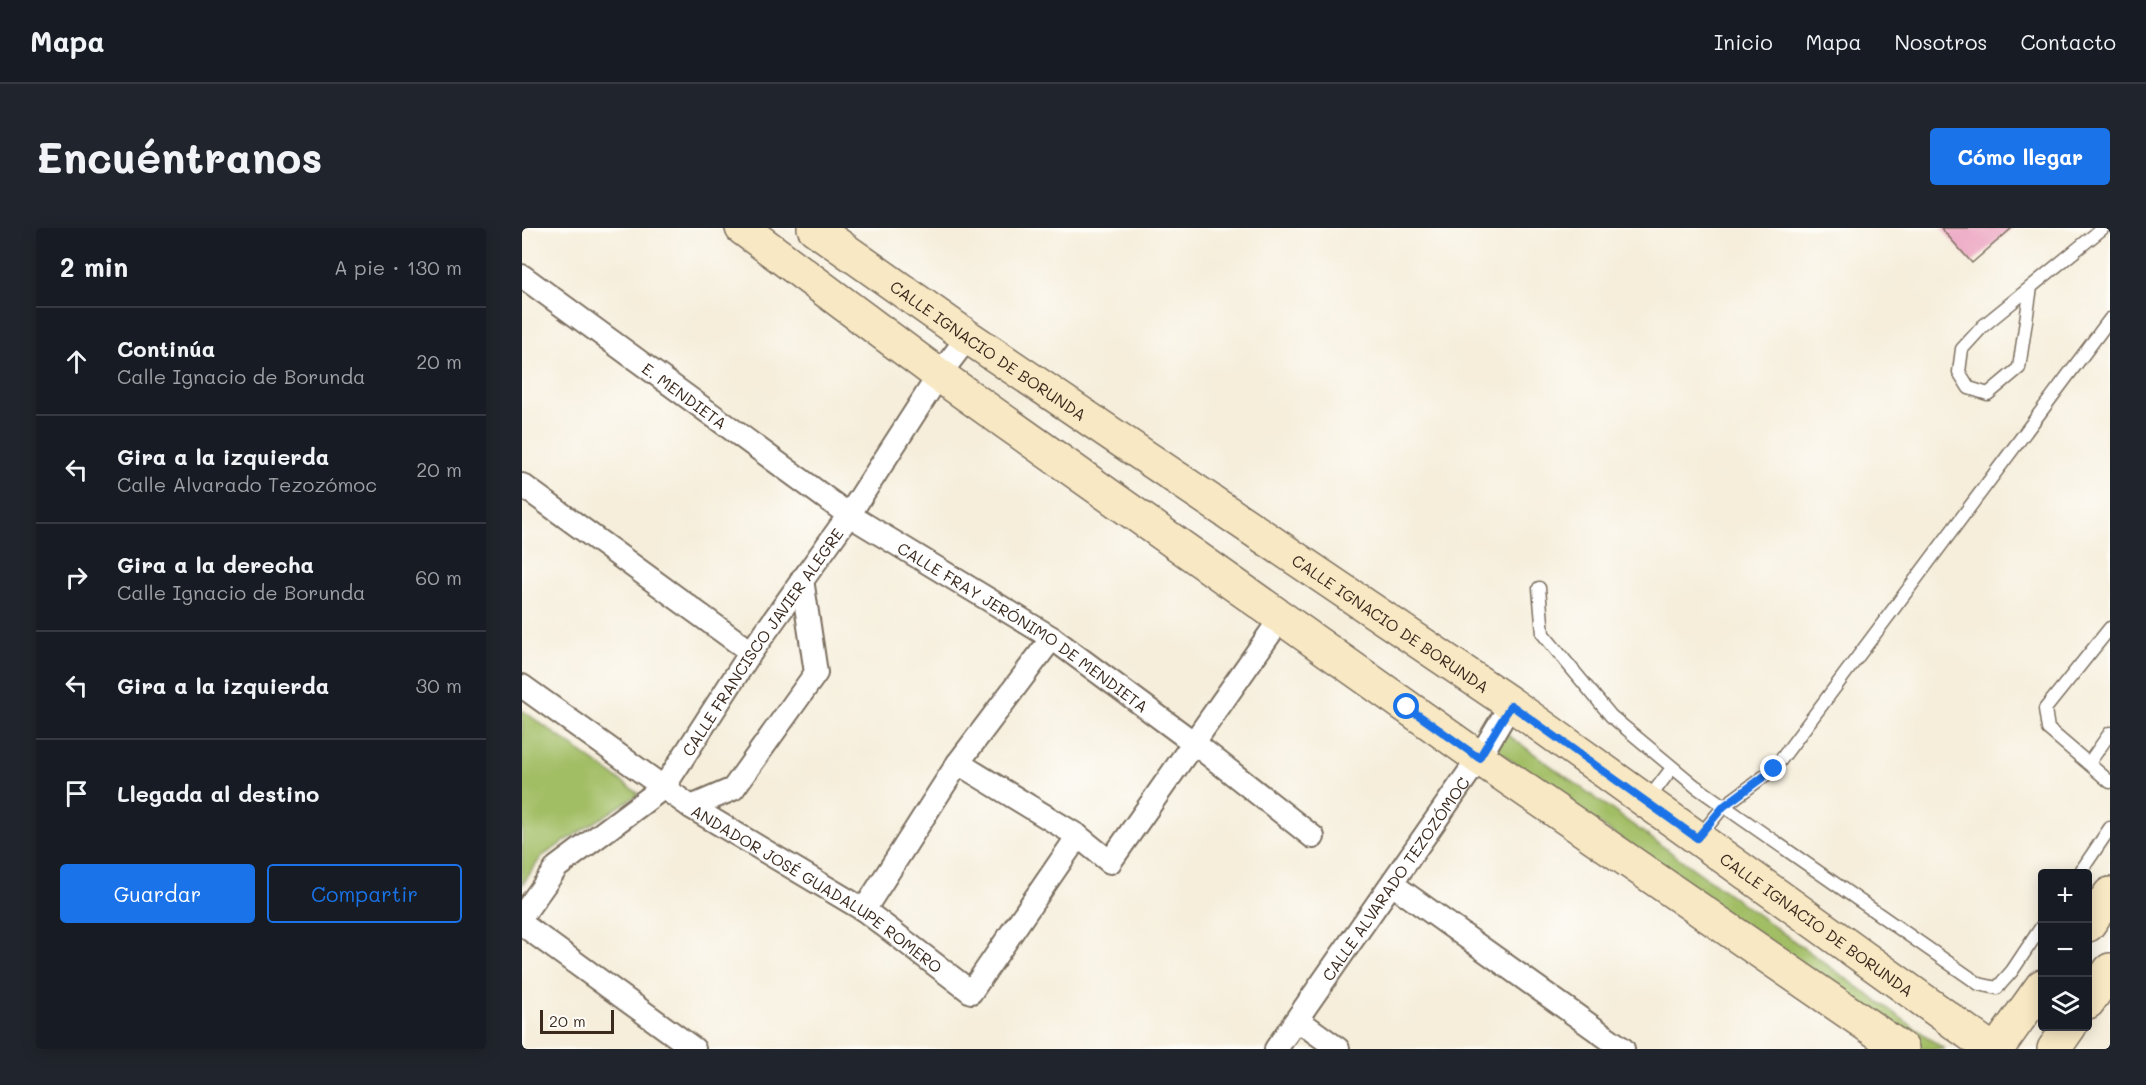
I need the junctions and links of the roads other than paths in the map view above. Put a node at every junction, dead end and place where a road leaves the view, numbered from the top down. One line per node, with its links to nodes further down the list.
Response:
1 (742, 228): 8 (street)
2 (814, 228): 7 (street, CALLE IGNACIO DE BORUNDA)
3 (2103, 228): 5 (lane)
4 (522, 276): 10 (street, E. MENDIETA)
5 (2031, 287): 5 (lane)
6 (2110, 319): 28 (lane)
7 (968, 338): 8 (street, CALLE FRANCISCO JAVIER ALEGRE); 18 (street, CALLE IGNACIO DE BORUNDA)
8 (939, 375): 10 (street, CALLE FRANCISCO JAVIER ALEGRE); 13 (street)
9 (522, 485): 16 (street)
10 (849, 515): 11 (street, CALLE FRANCISCO JAVIER ALEGRE); 15 (street, CALLE FRAY JERÓNIMO DE MENDIETA)
11 (802, 579): 16 (street, CALLE FRANCISCO JAVIER ALEGRE); 29 (street)
12 (1539, 588): 24 (lane)
13 (1281, 618): 20 (street); 21 (street)
14 (2110, 628): 23 (lane)
15 (1052, 638): 20 (street, CALLE FRAY JERÓNIMO DE MENDIETA); 22 (street)
16 (751, 652): 26 (street, CALLE FRANCISCO JAVIER ALEGRE)
17 (522, 686): 26 (street, ANDADOR JOSÉ GUADALUPE ROMERO)
18 (1511, 705): 21 (street, CALLE ALVARADO TEZOZÓMOC); 27 (street, CALLE IGNACIO DE BORUNDA)
19 (2110, 733): 23 (lane)
20 (1194, 743): 31 (street); 32 (street, CALLE FRAY JERÓNIMO DE MENDIETA)
21 (1479, 758): 35 (street, CALLE ALVARADO TEZOZÓMOC); 51 (street)
22 (958, 763): 31 (street); 37 (street)
23 (2089, 763): 25 (lane)
24 (1672, 768): 27 (lane); 28 (lane)
25 (2110, 782)
26 (664, 787): 29 (street, ANDADOR JOSÉ GUADALUPE ROMERO); 38 (street, CALLE FRANCISCO JAVIER ALEGRE)
27 (1646, 802): 33 (street, CALLE IGNACIO DE BORUNDA)
28 (1724, 806): 33 (lane); 41 (lane)
29 (691, 807): 37 (street, ANDADOR JOSÉ GUADALUPE ROMERO)
30 (2110, 828): 34 (lane)
31 (1078, 836): 37 (street, ANDADOR JOSÉ GUADALUPE ROMERO)
32 (1313, 837)
33 (1697, 838): 52 (street, CALLE IGNACIO DE BORUNDA)
34 (2082, 869)
35 (1392, 884): 45 (street, CALLE ALVARADO TEZOZÓMOC); 50 (street)
36 (2110, 894): 39 (street)
37 (864, 910)
38 (522, 916)
39 (2089, 923)
40 (522, 924): 47 (street)
41 (2038, 933)
42 (2110, 970): 44 (street)
43 (2038, 993): 53 (street)
44 (2092, 996)
45 (1298, 1020): 48 (street, CALLE ALVARADO TEZOZÓMOC); 49 (street)
46 (2067, 1031): 54 (street)
47 (694, 1049)
48 (1276, 1049)
49 (1338, 1049)
50 (1623, 1049)
51 (1902, 1049)
52 (1991, 1049)
53 (1996, 1049)
54 (2054, 1049)

